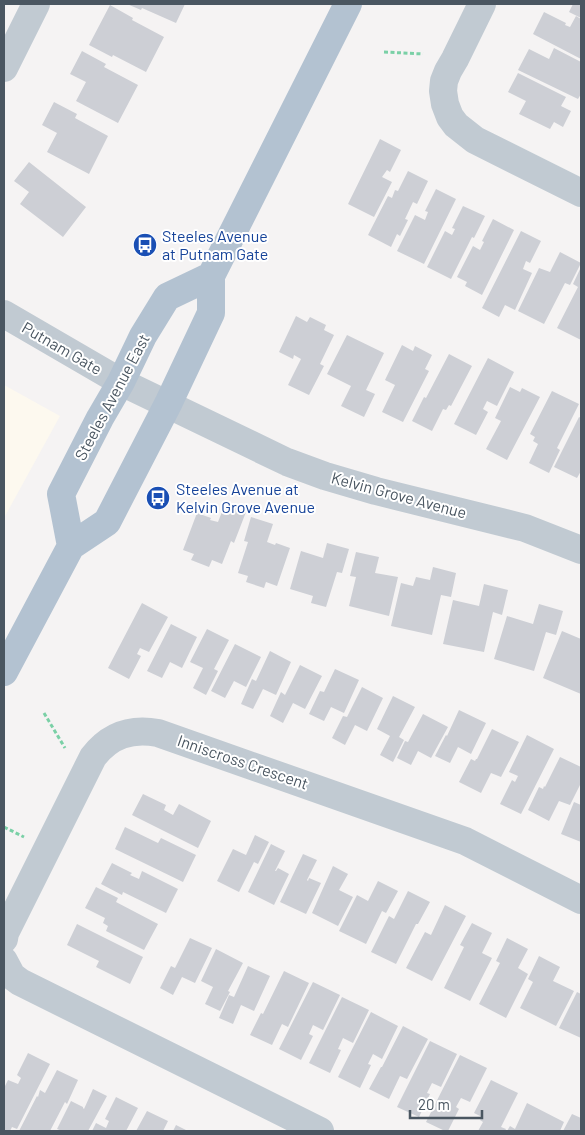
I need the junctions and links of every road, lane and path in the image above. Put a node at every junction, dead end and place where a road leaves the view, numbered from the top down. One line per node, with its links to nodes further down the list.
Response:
1 (36, 4): 6 (street)
2 (348, 4): 8 (main road)
3 (482, 4): 7 (street)
4 (384, 52): 5 (path)
5 (423, 54)
6 (4, 68)
7 (581, 193)
8 (211, 276): 10 (main road, Steeles Avenue East); 11 (main road)
9 (4, 314): 10 (street, Putnam Gate)
10 (121, 382): 11 (street, Putnam Gate); 12 (main road, Steeles Avenue East)
11 (168, 404): 12 (main road); 13 (street, Kelvin Grove Avenue)
12 (71, 546): 14 (main road)
13 (581, 550)
14 (4, 672)
15 (44, 713): 16 (path)
16 (65, 748)
17 (581, 900): 18 (street, Inniscross Crescent)
18 (4, 939)
19 (4, 961): 20 (street)
20 (320, 1131)

